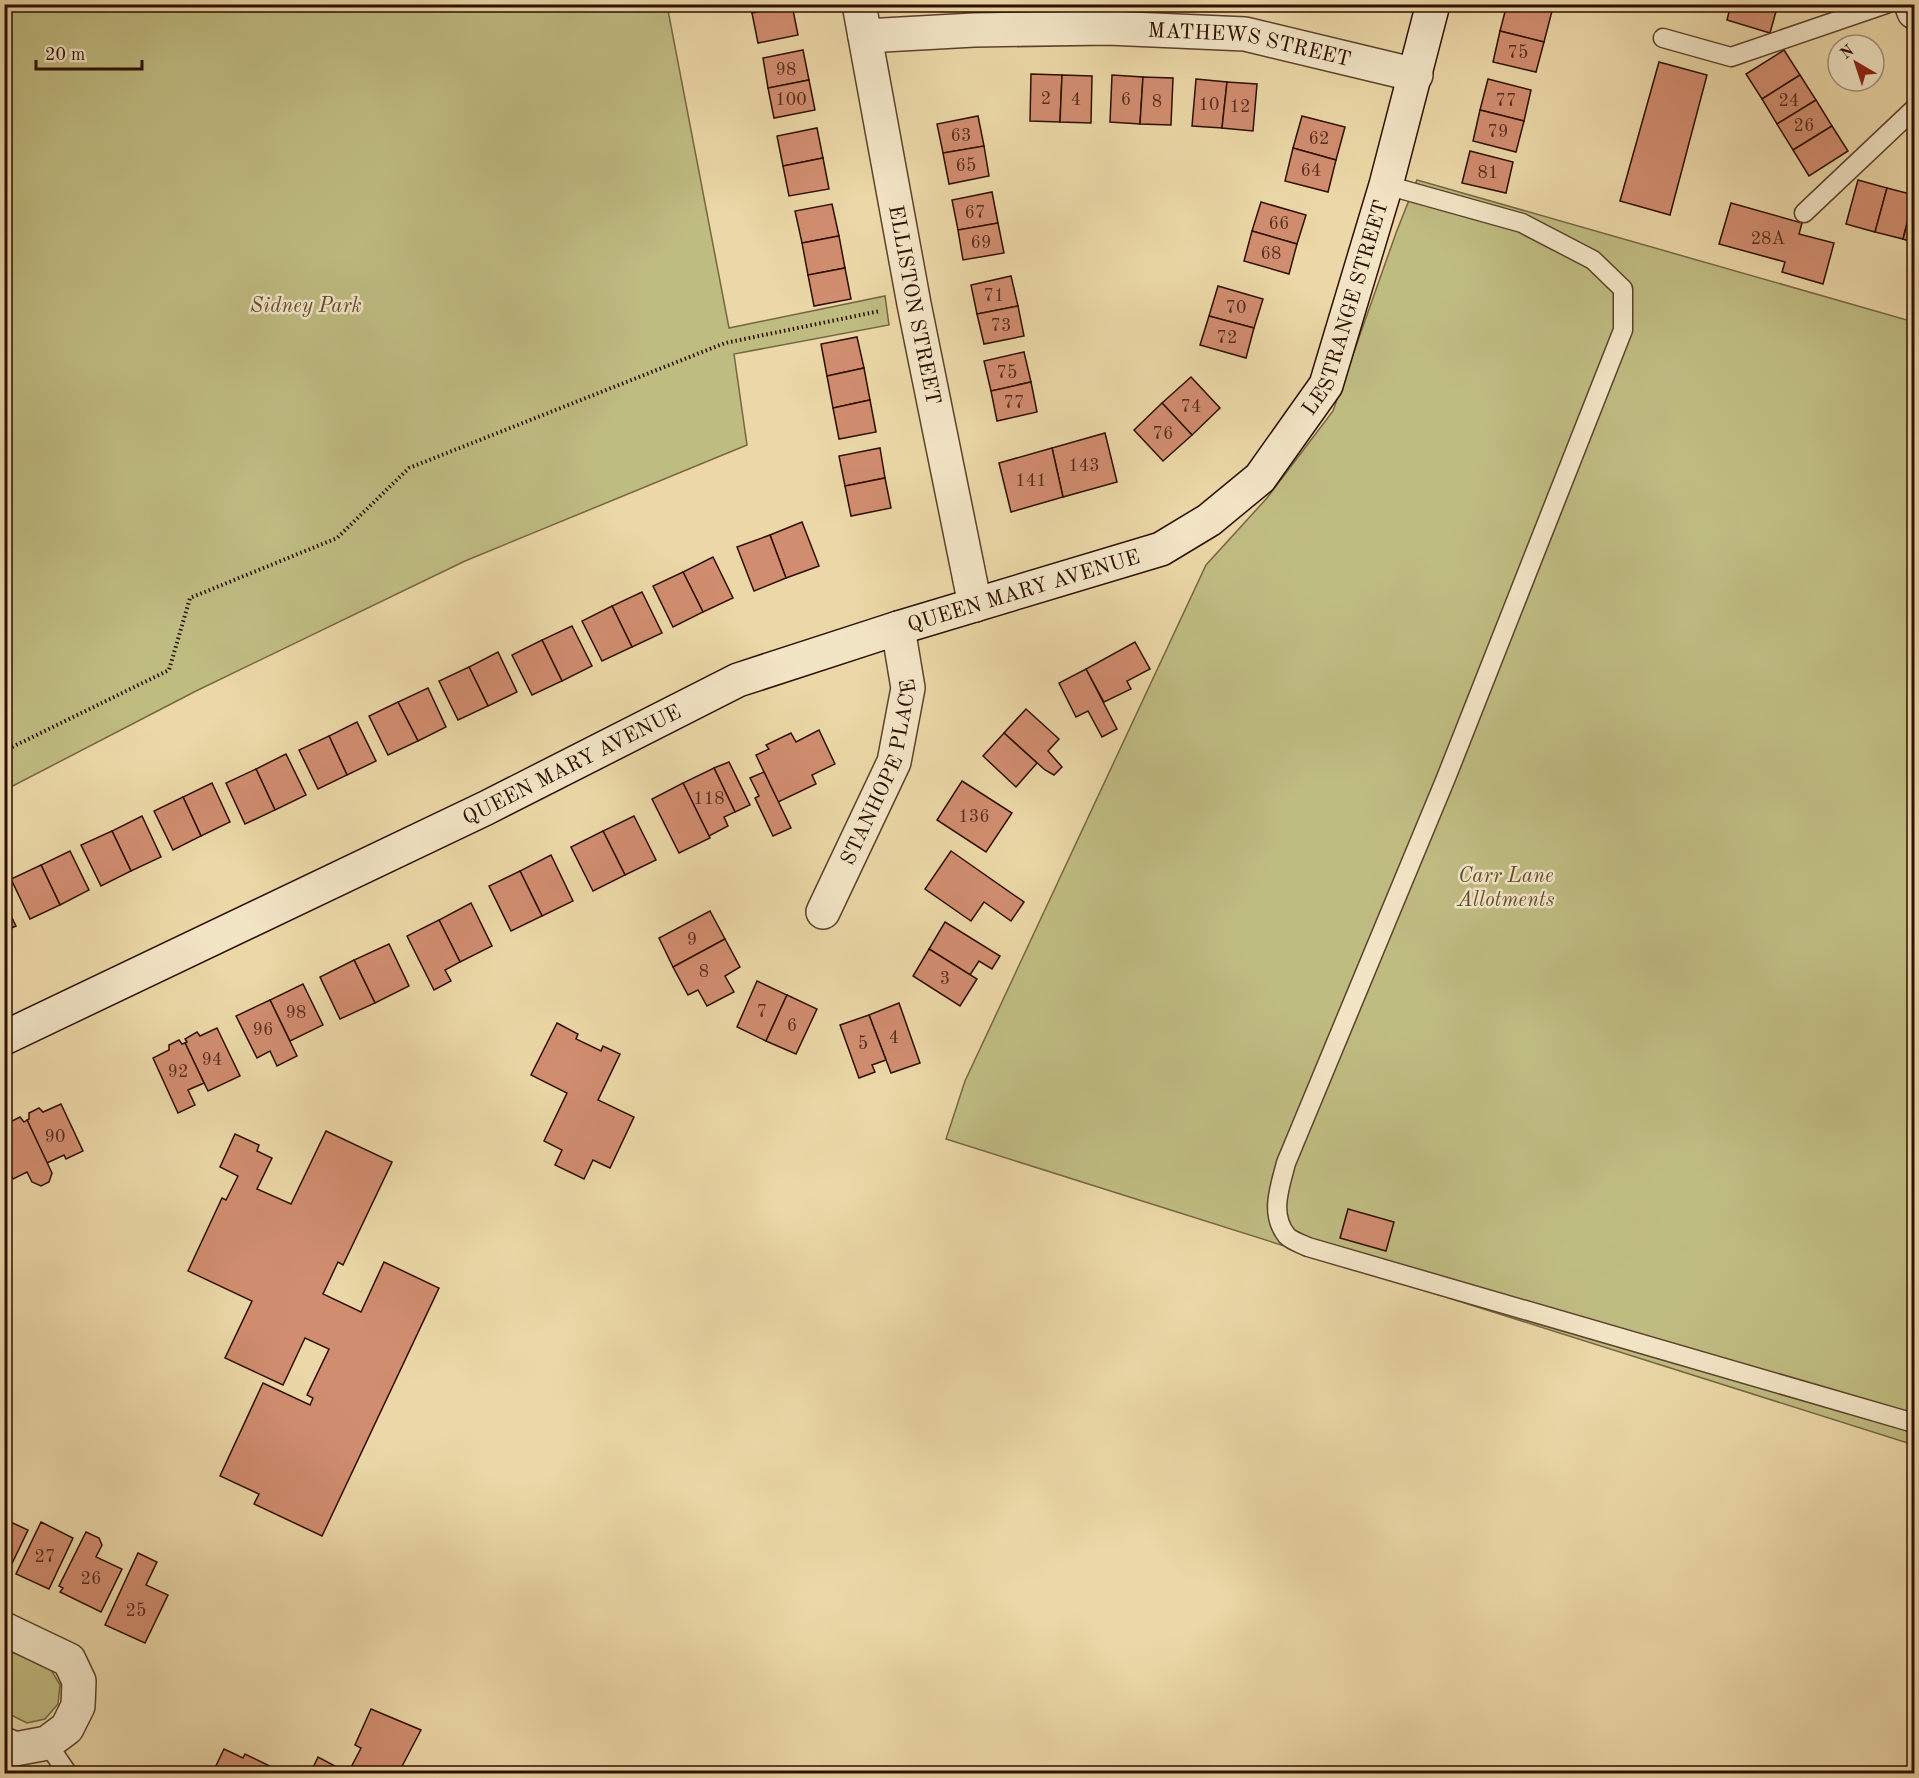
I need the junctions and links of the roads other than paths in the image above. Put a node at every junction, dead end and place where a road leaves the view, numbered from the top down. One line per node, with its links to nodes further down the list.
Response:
1 (859, 4): 6 (street, ELLISTON STREET)
2 (1433, 4): 8 (street, LESTRANGE STREET)
3 (1887, 4): 7 (lane)
4 (1911, 4): 5 (street)
5 (1914, 12)
6 (865, 36): 8 (street, MATHEWS STREET); 13 (street, ELLISTON STREET)
7 (1663, 38)
8 (1416, 75): 10 (street, LESTRANGE STREET)
9 (1914, 109): 11 (lane)
10 (1386, 185): 12 (street, LESTRANGE STREET); 17 (lane)
11 (1804, 213)
12 (1161, 549): 13 (street, QUEEN MARY AVENUE)
13 (975, 606): 14 (street, QUEEN MARY AVENUE)
14 (898, 628): 15 (street, STANHOPE PLACE); 16 (street, QUEEN MARY AVENUE)
15 (823, 912)
16 (4, 1038)
17 (1914, 1423)
18 (4, 1629): 19 (street)
19 (48, 1743): 20 (street); 21 (lane)
20 (4, 1744)
21 (68, 1773)

